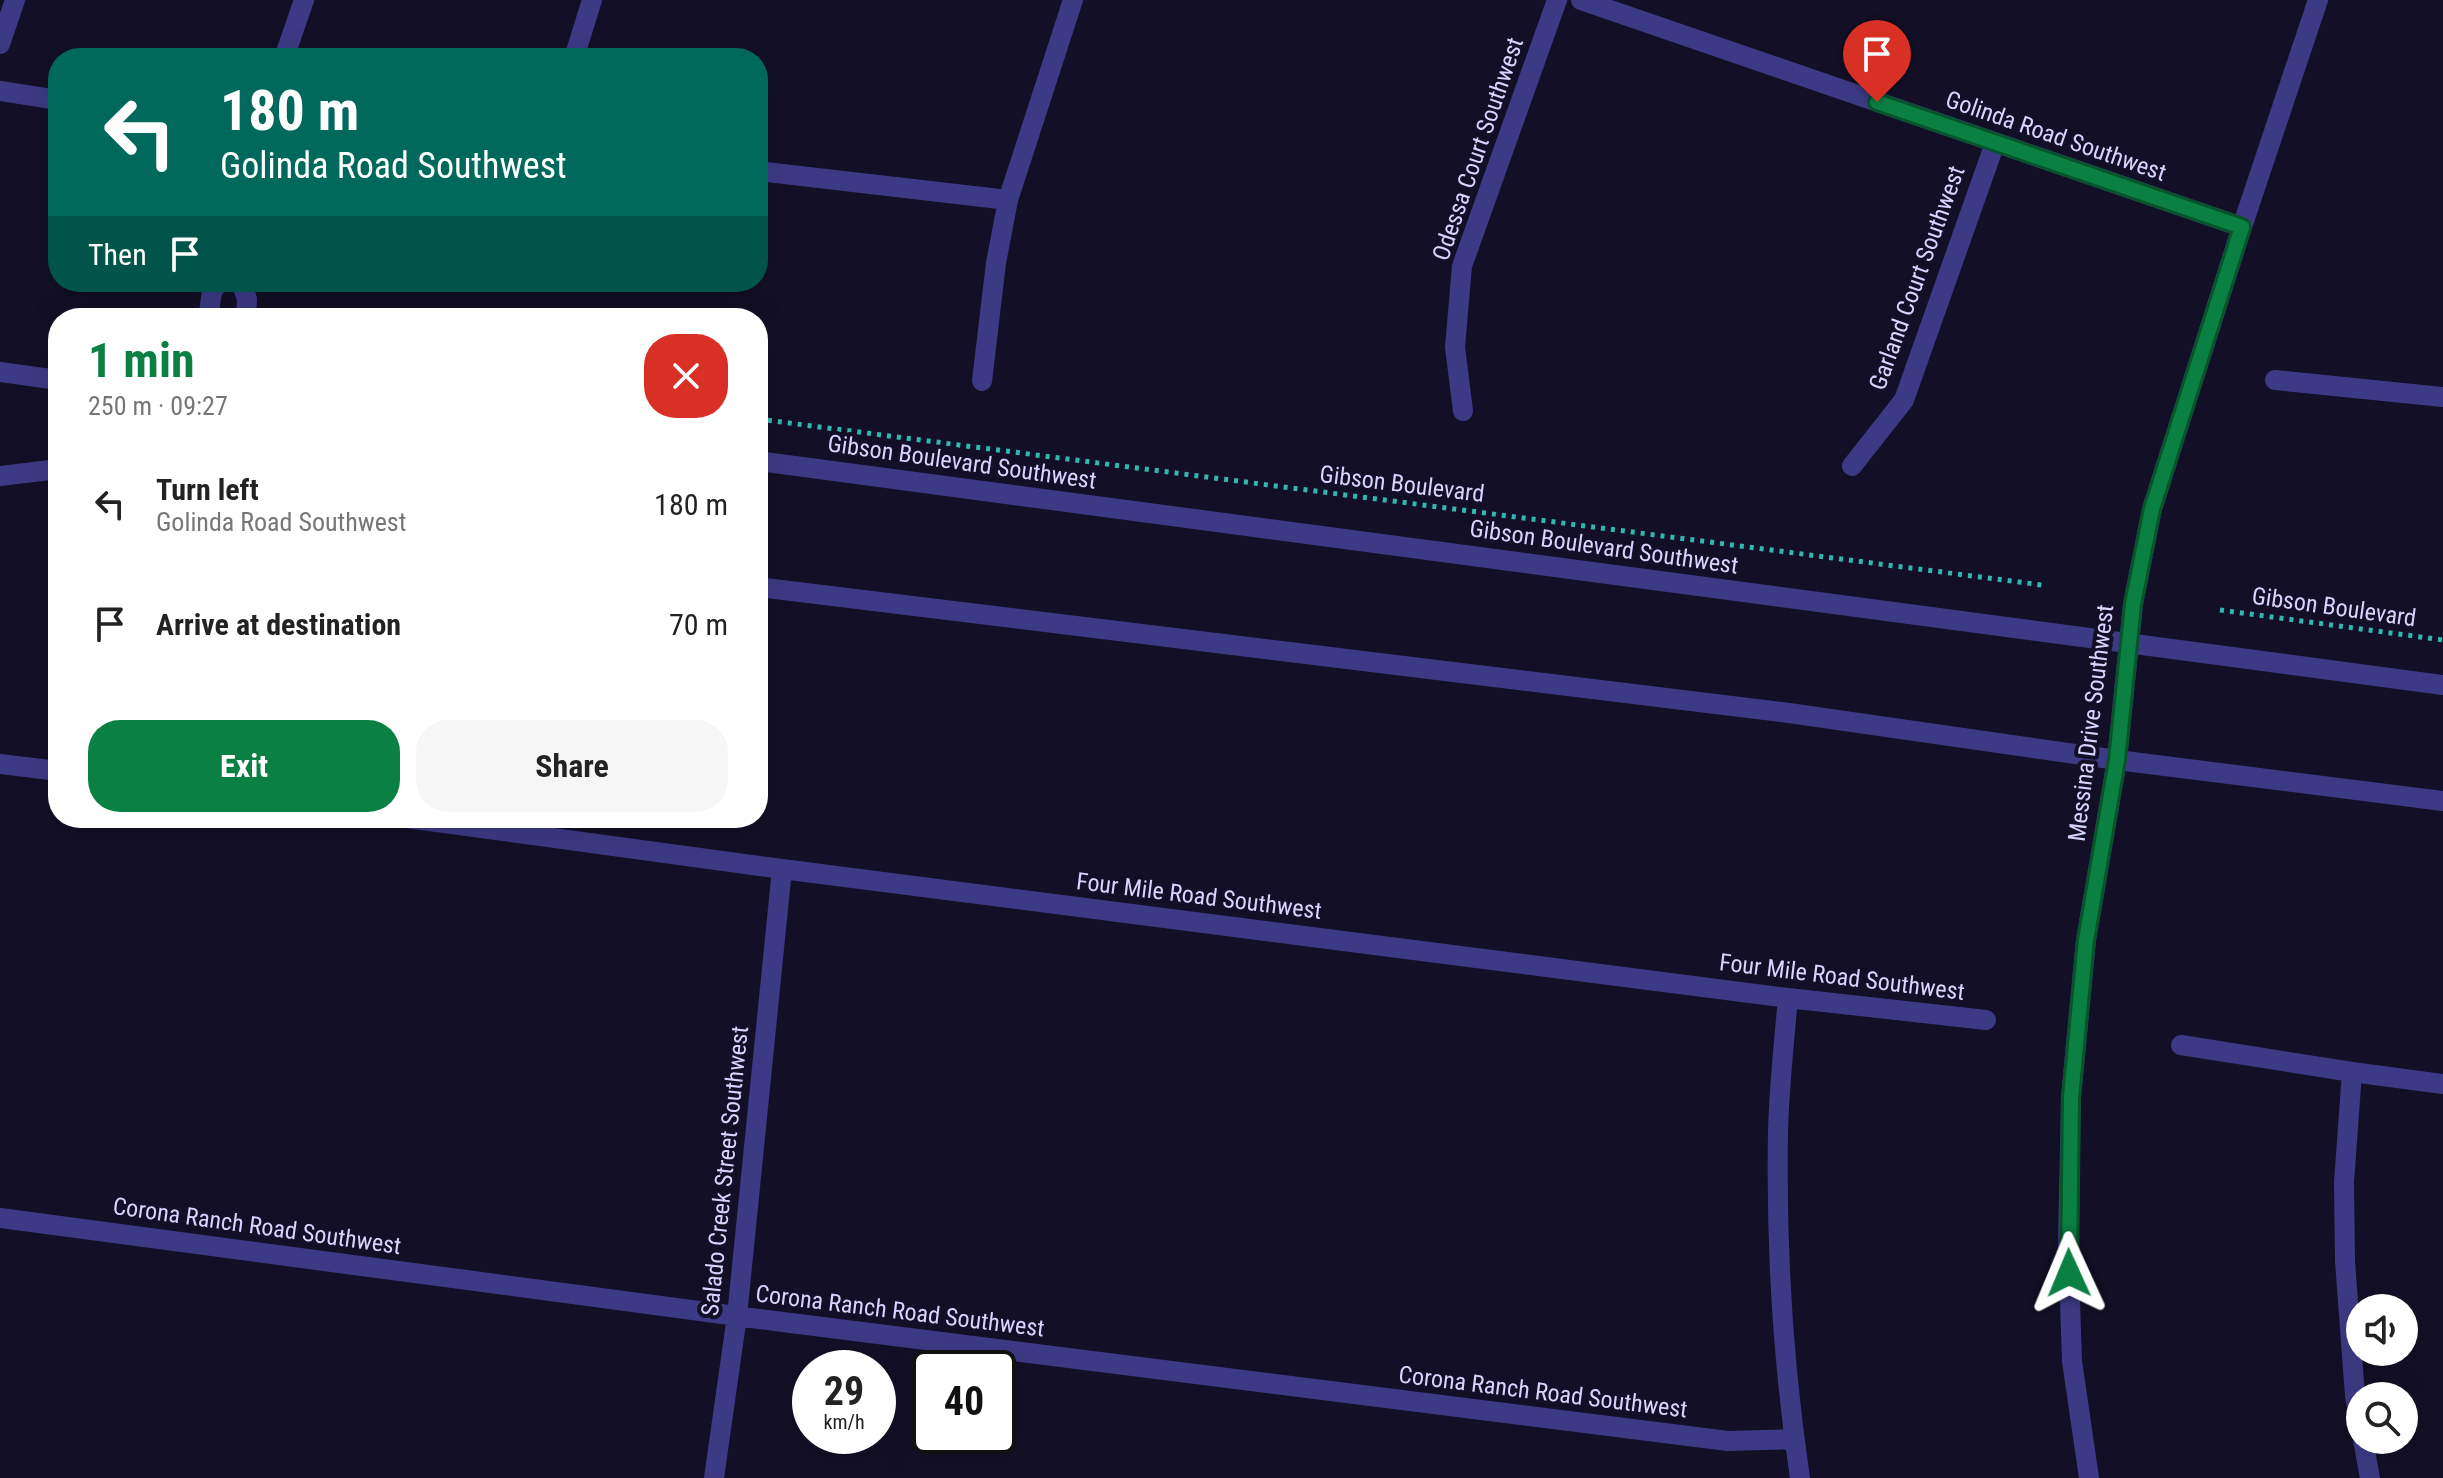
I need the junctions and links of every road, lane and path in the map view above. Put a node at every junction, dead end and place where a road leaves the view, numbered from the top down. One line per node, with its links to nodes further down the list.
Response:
1 (15, 0): 8 (street)
2 (304, 0): 9 (street)
3 (592, 0): 10 (street)
4 (1073, 0): 15 (street)
5 (1557, 0): 22 (street, Odessa Court Southwest)
6 (1581, 0): 13 (street, Golinda Road Southwest)
7 (2318, 0): 16 (street, Messina Drive Southwest)
8 (0, 44)
9 (287, 48)
10 (577, 48)
11 (0, 91): 12 (street)
12 (48, 98)
13 (1995, 143): 16 (street, Golinda Road Southwest); 25 (street, Garland Court Southwest)
14 (768, 172): 15 (street)
15 (1008, 200): 20 (street)
16 (2242, 227): 32 (street, Messina Drive Southwest)
17 (0, 372): 18 (street)
18 (48, 379)
19 (2275, 380): 21 (street)
20 (982, 381)
21 (2443, 397)
22 (1463, 411)
23 (768, 420): 28 (path, Gibson Boulevard)
24 (768, 462): 32 (street, Gibson Boulevard Southwest)
25 (1852, 466)
26 (48, 470): 27 (street)
27 (0, 476)
28 (2042, 585)
29 (768, 588): 34 (street)
30 (2220, 610): 31 (path, Gibson Boulevard)
31 (2443, 640)
32 (2130, 644): 33 (street, Gibson Boulevard Southwest); 34 (street, Messina Drive Southwest)
33 (2443, 685)
34 (2117, 760): 37 (street); 52 (street, Messina Drive Southwest)
35 (0, 764): 36 (street)
36 (48, 770)
37 (2443, 801)
38 (481, 828): 39 (street, Four Mile Road Southwest)
39 (782, 869): 40 (street, Four Mile Road Southwest); 46 (street, Salado Creek Street Southwest)
40 (1788, 998): 41 (street, Four Mile Road Southwest); 48 (street)
41 (1986, 1020)
42 (2181, 1045): 43 (street)
43 (2352, 1072): 44 (street); 47 (street)
44 (2443, 1084)
45 (0, 1218): 46 (street, Corona Ranch Road Southwest)
46 (737, 1316): 48 (street, Corona Ranch Road Southwest); 50 (street, Salado Creek Street Southwest)
47 (2354, 1382)
48 (1794, 1439): 51 (street)
49 (2366, 1454): 53 (street)
50 (714, 1478)
51 (1800, 1478)
52 (2089, 1478)
53 (2370, 1478)

